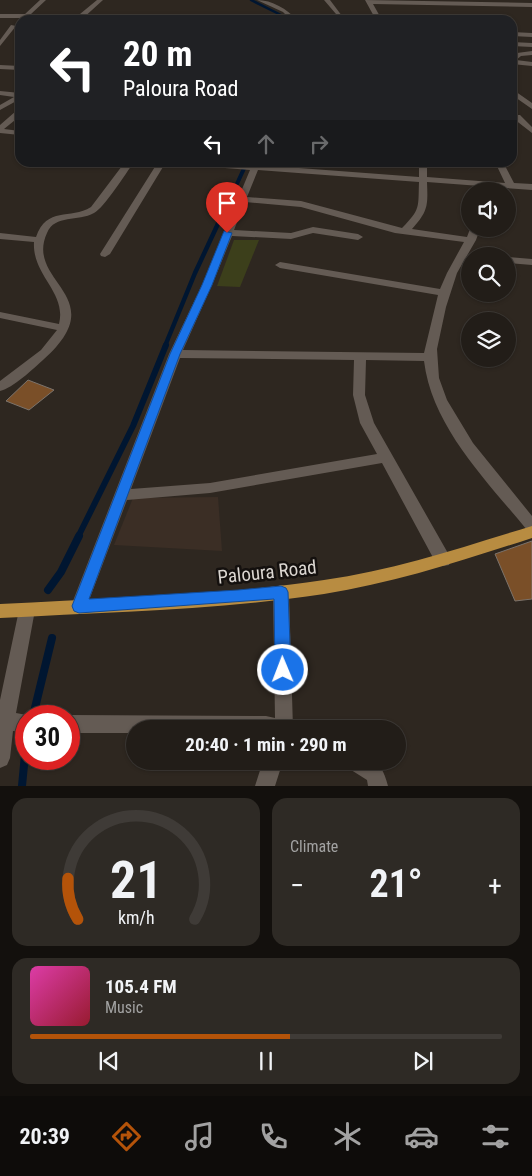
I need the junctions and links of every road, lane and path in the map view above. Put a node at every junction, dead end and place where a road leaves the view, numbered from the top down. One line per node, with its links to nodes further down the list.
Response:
1 (44, 0): 8 (street)
2 (100, 0): 9 (street)
3 (260, 0): 10 (street)
4 (327, 0): 11 (street)
5 (369, 1): 6 (street); 12 (street)
6 (474, 2): 7 (street)
7 (532, 5)
8 (27, 15)
9 (83, 15)
10 (287, 15)
11 (340, 15)
12 (376, 15)
13 (0, 16): 14 (street)
14 (15, 16)
15 (13, 26): 18 (street)
16 (517, 34): 17 (street)
17 (532, 35)
18 (0, 44)
19 (517, 44): 20 (street)
20 (532, 45)
21 (532, 53): 22 (street)
22 (517, 56)
23 (517, 62): 24 (street)
24 (532, 64)
25 (0, 67): 26 (street)
26 (15, 68)
27 (0, 93): 28 (street)
28 (15, 95)
29 (517, 95): 32 (street)
30 (15, 99): 33 (street)
31 (517, 104): 32 (street)
32 (530, 105)
33 (0, 109): 34 (street)
34 (15, 112)
35 (532, 114): 37 (street)
36 (15, 117): 39 (street)
37 (517, 117)
38 (517, 119): 40 (street)
39 (0, 130): 41 (street)
40 (532, 131)
41 (15, 132)
42 (126, 167): 59 (street)
43 (159, 167): 60 (street)
44 (228, 167): 45 (street)
45 (253, 167): 48 (street); 53 (street)
46 (423, 167): 48 (street)
47 (502, 167): 49 (street)
48 (423, 181): 50 (street); 54 (street)
49 (509, 182)
50 (461, 185)
51 (516, 185): 52 (street)
52 (532, 187)
53 (241, 199): 54 (street); 55 (street)
54 (405, 231): 56 (street)
55 (227, 233): 58 (street); 68 (street)
56 (461, 233)
57 (0, 236): 59 (street)
58 (358, 237)
59 (39, 240): 67 (street)
60 (105, 254)
61 (516, 261): 62 (street)
62 (532, 262)
63 (280, 264): 65 (street)
64 (461, 265): 65 (street)
65 (445, 293): 70 (street)
66 (0, 315): 67 (street)
67 (64, 328): 71 (street)
68 (175, 354): 69 (street); 73 (street)
69 (360, 357): 70 (street); 72 (street)
70 (430, 357): 74 (street)
71 (0, 387)
72 (386, 458): 73 (street); 76 (street)
73 (122, 495): 78 (street)
74 (532, 526)
75 (532, 532): 76 (main road, Paloura Road)
76 (443, 560): 77 (main road, Paloura Road)
77 (281, 592): 78 (main road, Paloura Road); 82 (street)
78 (79, 606): 79 (main road, Paloura Road)
79 (27, 610): 80 (main road, Paloura Road); 81 (street)
80 (0, 611)
81 (19, 705)
82 (283, 720)
83 (80, 724): 84 (street)
84 (126, 725)
85 (15, 726): 86 (street)
86 (0, 758)
87 (270, 770): 89 (street)
88 (368, 770): 90 (street)
89 (264, 786)
90 (378, 786)

